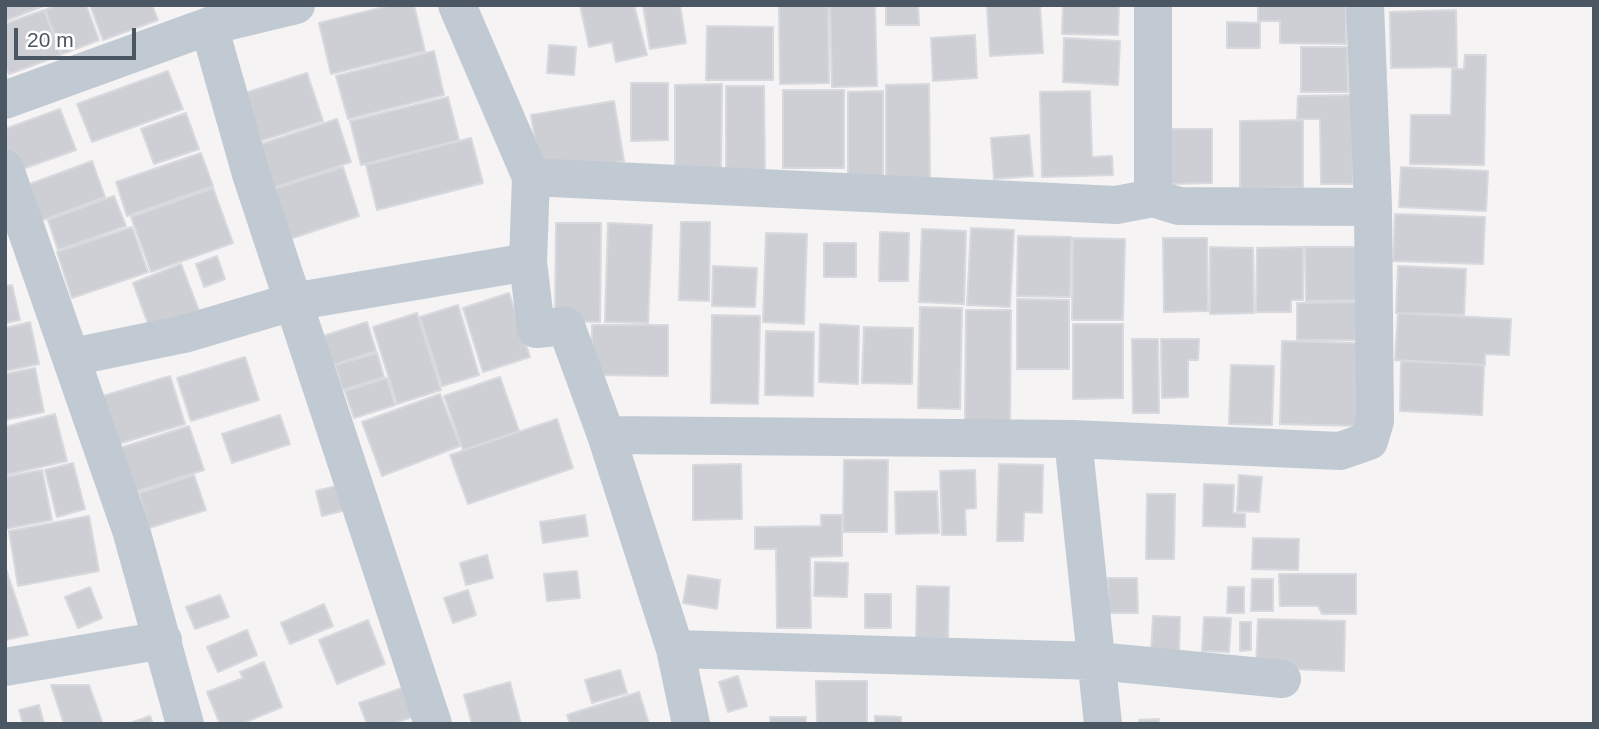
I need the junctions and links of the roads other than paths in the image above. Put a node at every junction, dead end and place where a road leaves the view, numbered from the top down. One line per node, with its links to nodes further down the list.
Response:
1 (296, 5): 5 (street)
2 (457, 5): 8 (street)
3 (1153, 5): 9 (street)
4 (1365, 5): 10 (street)
5 (209, 26): 6 (street); 12 (street)
6 (5, 100)
7 (5, 169): 13 (street)
8 (531, 177): 9 (street); 11 (street)
9 (1153, 198): 10 (street)
10 (1373, 207): 15 (street)
11 (528, 262): 12 (street); 14 (street)
12 (292, 302): 13 (street); 22 (street)
13 (72, 357): 16 (street)
14 (606, 435): 15 (street); 17 (street)
15 (1073, 439): 18 (street)
16 (163, 640): 19 (street); 21 (street)
17 (675, 649): 18 (street); 23 (street)
18 (1097, 661): 20 (street); 24 (street)
19 (5, 667)
20 (1282, 679)
21 (185, 724)
22 (433, 724)
23 (691, 724)
24 (1103, 724)

